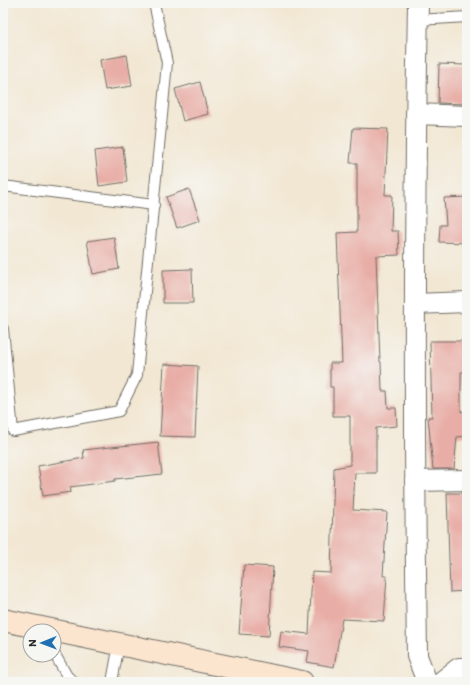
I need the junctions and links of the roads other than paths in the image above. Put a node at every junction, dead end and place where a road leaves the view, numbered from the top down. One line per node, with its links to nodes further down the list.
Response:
1 (154, 3): 7 (lane)
2 (418, 11): 3 (lane); 4 (street)
3 (467, 17)
4 (416, 114): 5 (street); 9 (street)
5 (467, 116)
6 (3, 186): 7 (lane)
7 (154, 204): 10 (lane)
8 (467, 302): 9 (street)
9 (415, 304): 12 (street)
10 (3, 329)
11 (467, 480): 12 (street)
12 (415, 481): 22 (street)
13 (3, 620): 14 (street)
14 (22, 625)
15 (62, 633): 16 (street)
16 (119, 644): 20 (lane); 21 (street)
17 (60, 663): 19 (lane)
18 (467, 668): 23 (street)
19 (74, 682)
20 (112, 682)
21 (302, 682)
22 (427, 682)
23 (441, 682)

